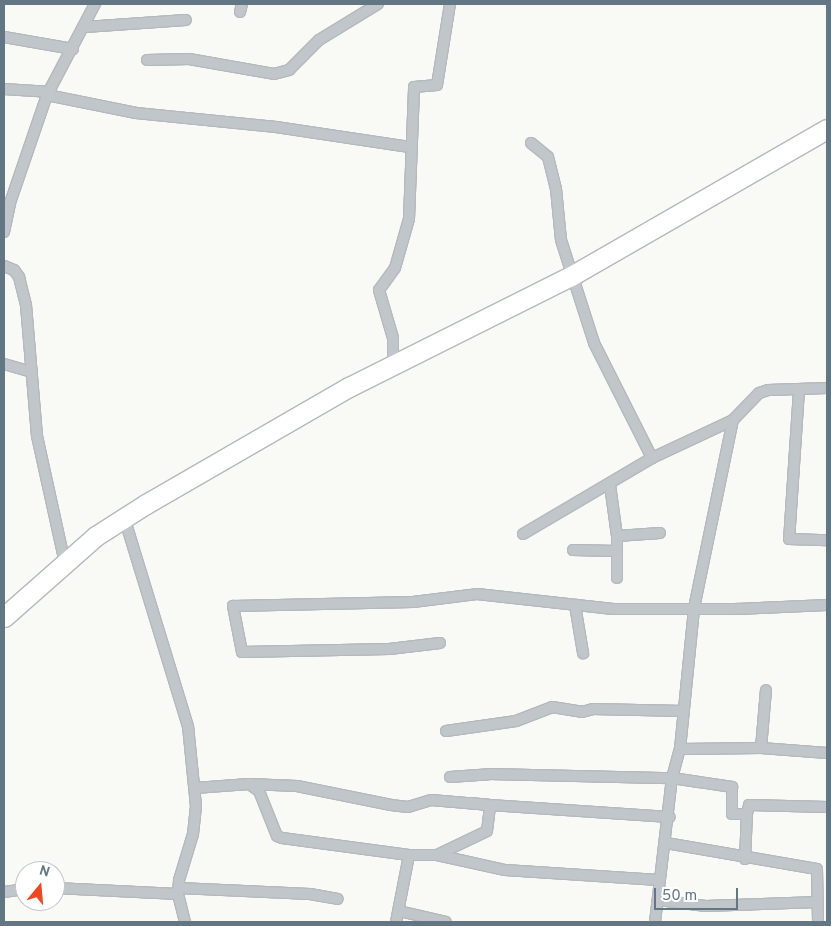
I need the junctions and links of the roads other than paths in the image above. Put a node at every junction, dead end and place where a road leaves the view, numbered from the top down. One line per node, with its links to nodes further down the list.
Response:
1 (95, 4): 5 (street)
2 (378, 4): 8 (street)
3 (450, 4): 13 (street)
4 (186, 20): 5 (street)
5 (84, 28): 7 (street)
6 (4, 37): 7 (street)
7 (72, 49): 10 (street)
8 (147, 60)
9 (4, 89): 10 (street)
10 (49, 94): 13 (street); 14 (street)
11 (827, 129): 16 (highway)
12 (531, 143): 16 (street)
13 (410, 146): 18 (street)
14 (4, 232)
15 (4, 266): 19 (street)
16 (571, 276): 18 (highway); 23 (street)
17 (4, 364): 19 (street)
18 (393, 366): 25 (highway)
19 (32, 372): 32 (street)
20 (827, 388): 21 (street)
21 (799, 390): 22 (street); 29 (street)
22 (733, 420): 23 (street); 36 (street)
23 (652, 458): 24 (street)
24 (610, 485): 27 (street); 28 (street)
25 (124, 517): 32 (highway); 49 (street)
26 (660, 533): 28 (street)
27 (523, 534)
28 (617, 536): 31 (street)
29 (827, 540)
30 (573, 550): 31 (street)
31 (617, 551): 33 (street)
32 (65, 563): 37 (highway)
33 (617, 578)
34 (575, 605): 36 (street); 38 (street); 39 (street)
35 (827, 605): 36 (street)
36 (694, 608): 41 (street)
37 (4, 617)
38 (440, 643)
39 (583, 653)
40 (766, 690): 43 (street)
41 (684, 712): 42 (street); 44 (street)
42 (446, 731)
43 (762, 748): 44 (street); 45 (street)
44 (680, 749): 47 (street)
45 (827, 753)
46 (450, 777): 47 (street)
47 (672, 778): 52 (street); 53 (street)
48 (249, 784): 49 (street); 50 (street); 55 (street)
49 (195, 788): 60 (street)
50 (490, 805): 53 (street); 56 (street)
51 (827, 807): 52 (street)
52 (747, 814): 57 (street)
53 (670, 816): 54 (street)
54 (666, 843): 57 (street); 58 (street)
55 (410, 855): 56 (street); 64 (street)
56 (437, 855): 58 (street)
57 (745, 859): 61 (street)
58 (659, 880): 63 (street)
59 (65, 888): 60 (street)
60 (178, 891): 62 (street); 65 (street)
61 (821, 895): 63 (street); 69 (street)
62 (338, 899)
63 (658, 900): 68 (street)
64 (399, 911): 66 (street); 67 (street)
65 (185, 922)
66 (396, 922)
67 (446, 922)
68 (655, 922)
69 (818, 922)

